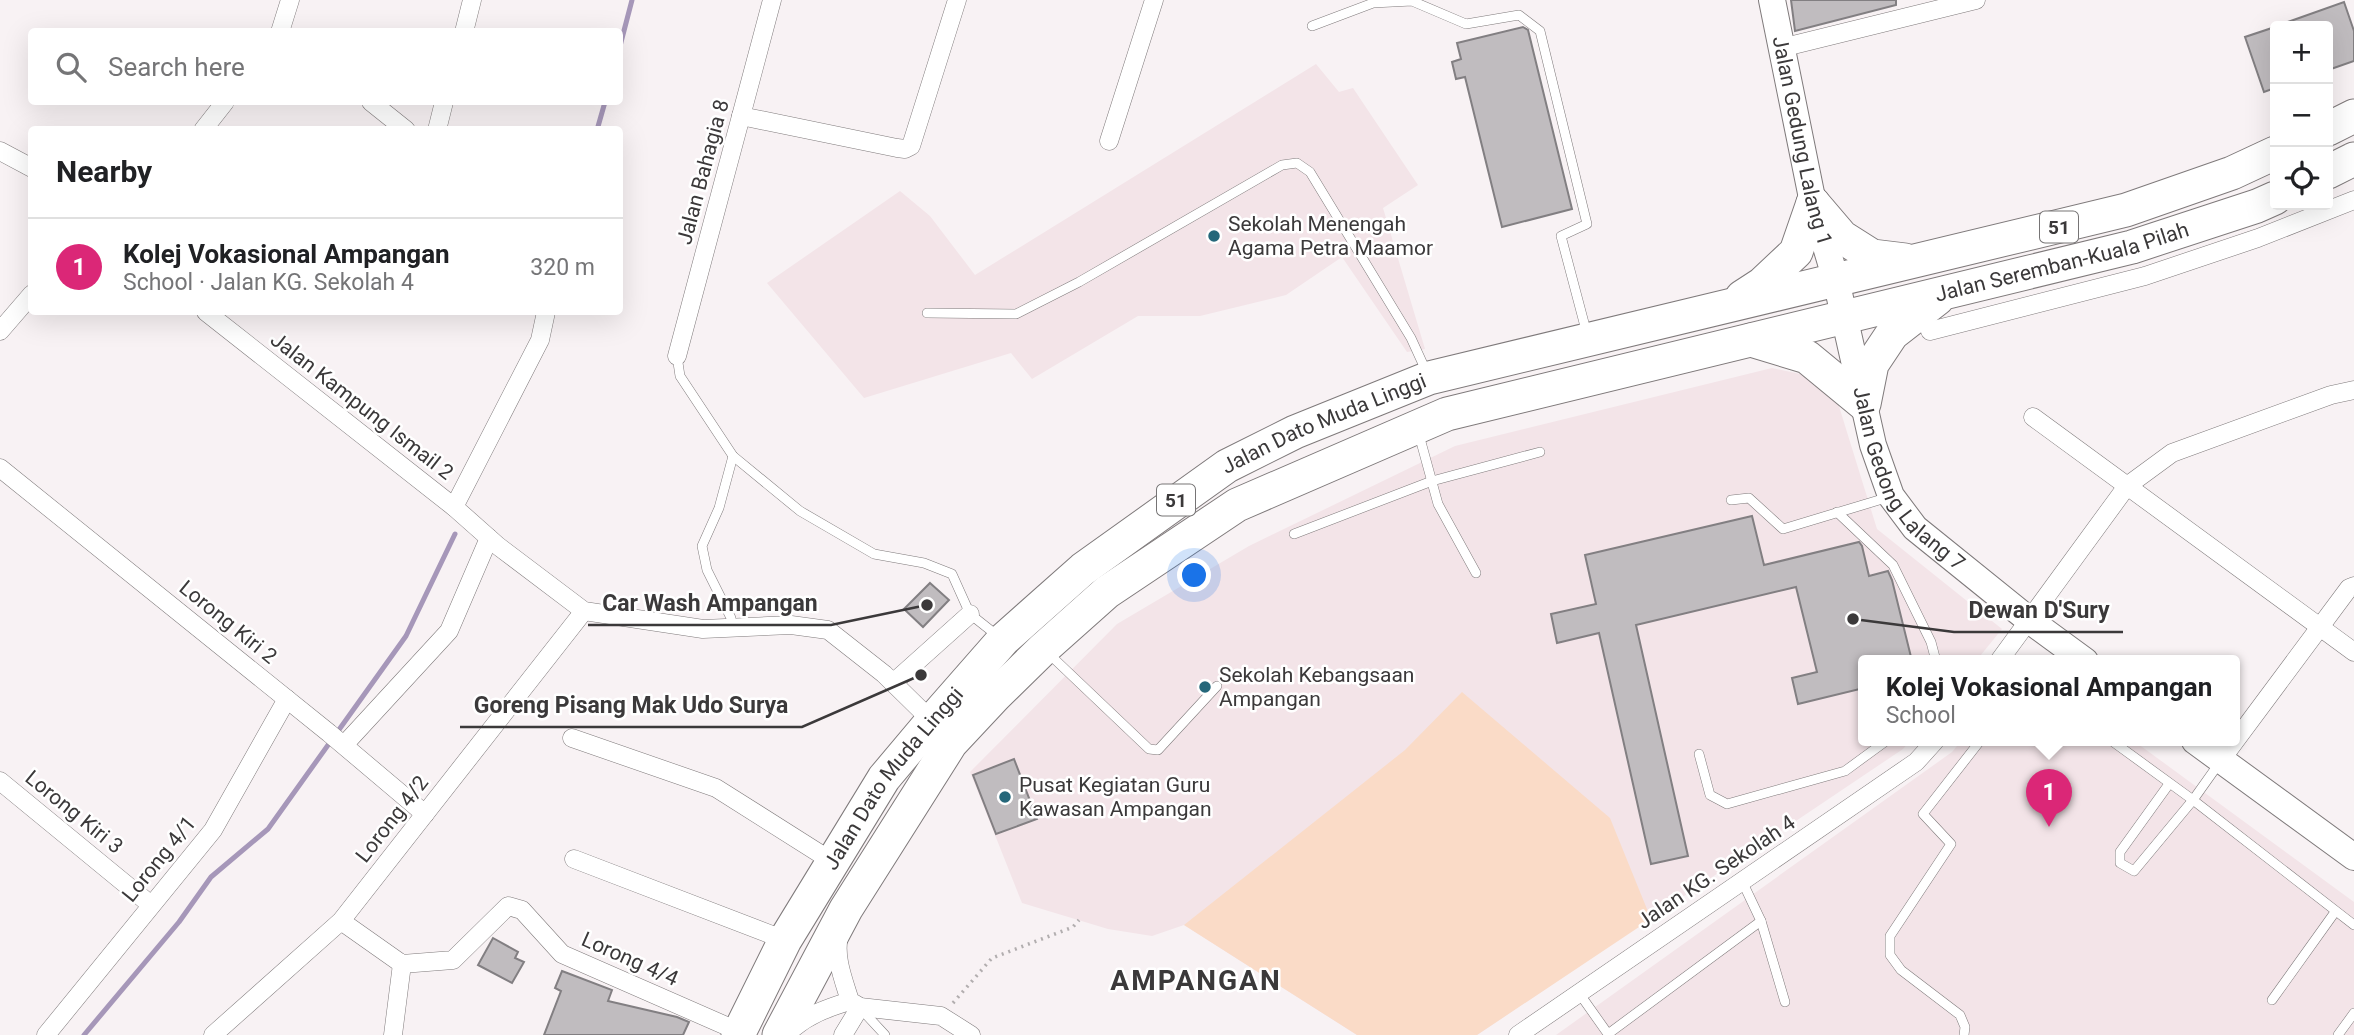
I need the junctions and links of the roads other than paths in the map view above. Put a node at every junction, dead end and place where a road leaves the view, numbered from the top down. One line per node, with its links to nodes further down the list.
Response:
1 (290, 0): 9 (street)
2 (472, 0): 10 (street)
3 (772, 0): 15 (street, Jalan Bahagia 8)
4 (957, 0): 15 (street)
5 (1154, 0): 21 (street)
6 (1772, 0): 11 (street, Jalan Gedung Lalang 1)
7 (1976, 0): 11 (street)
8 (1312, 26): 41 (lane)
9 (283, 28)
10 (465, 28)
11 (1781, 48): 29 (street, Jalan Gedung Lalang 1)
12 (223, 105): 17 (street)
13 (375, 105): 18 (street)
14 (443, 105): 19 (street)
15 (741, 116): 43 (street, Jalan Bahagia 8)
16 (2354, 116): 20 (highway)
17 (206, 126)
18 (401, 126)
19 (438, 126)
20 (2333, 126)
21 (1108, 141)
22 (0, 151): 25 (street)
23 (2270, 155): 30 (highway, Jalan Seremban-Kuala Pilah / 51)
24 (2354, 159): 26 (highway)
25 (28, 166)
26 (2333, 170)
27 (2270, 200): 32 (highway, Jalan Seremban-Kuala Pilah / 51)
28 (2354, 201): 40 (street)
29 (1813, 204): 30 (highway); 31 (street, Jalan Gedung Lalang 1); 34 (highway)
30 (1916, 261): 31 (highway, Jalan Seremban-Kuala Pilah / 51)
31 (1836, 280): 34 (highway, Jalan Dato Muda Linggi / 51); 38 (street, Jalan Gedung Lalang 1)
32 (1945, 293): 38 (highway, Jalan Seremban-Kuala Pilah / 51); 46 (highway)
33 (28, 298): 39 (street)
34 (1728, 306): 41 (highway, Jalan Dato Muda Linggi / 51)
35 (927, 313): 44 (lane)
36 (210, 315): 56 (street, Jalan Kampung Ismail 2)
37 (546, 315): 56 (street)
38 (1844, 317): 42 (highway, Jalan Dato Muda Linggi / 51); 46 (street, Jalan Gedong Lalang 7)
39 (0, 331)
40 (1930, 331)
41 (1589, 340): 44 (highway, Jalan Dato Muda Linggi / 51)
42 (1751, 340): 46 (highway); 48 (highway, Jalan Dato Muda Linggi / 51)
43 (677, 356): 50 (lane)
44 (1429, 378): 67 (highway, Jalan Dato Muda Linggi / 51)
45 (2354, 390): 53 (street)
46 (1864, 404): 54 (street, Jalan Gedong Lalang 7)
47 (2034, 417): 53 (street)
48 (1417, 426): 52 (lane); 68 (highway, Jalan Dato Muda Linggi / 51)
49 (1540, 452): 52 (lane)
50 (733, 456): 63 (lane); 66 (lane)
51 (0, 468): 75 (street, Lorong Kiri 2)
52 (1432, 481): 58 (lane); 60 (lane)
53 (2127, 486): 64 (street); 65 (street)
54 (1891, 496): 57 (lane); 64 (street, Jalan Gedong Lalang 7)
55 (1731, 500): 57 (lane)
56 (454, 507): 59 (street, Jalan Kampung Ismail 2)
57 (1838, 512): 70 (lane)
58 (1294, 534)
59 (489, 538): 62 (street, Jalan Kampung Ismail 2); 79 (street)
60 (1476, 573)
61 (2354, 586): 65 (street)
62 (584, 611): 66 (street); 91 (street, Lorong 4/2)
63 (970, 614): 67 (lane); 73 (street)
64 (2029, 620): 71 (street); 72 (street, Jalan Gedong Lalang 7)
65 (2319, 627): 69 (street); 77 (street)
66 (732, 629): 73 (street)
67 (1003, 640): 76 (highway, Jalan Dato Muda Linggi / 51)
68 (1043, 649): 74 (lane); 97 (highway, Jalan Dato Muda Linggi / 51)
69 (2354, 652)
70 (1934, 655)
71 (2003, 655)
72 (2077, 655)
73 (893, 683): 76 (street)
74 (1217, 686)
75 (287, 699): 79 (street, Lorong Kiri 2); 96 (street, Lorong 4/1)
76 (932, 721): 94 (highway, Jalan Dato Muda Linggi / 51)
77 (2240, 734)
78 (572, 738): 94 (street)
79 (344, 744): 91 (street, Lorong Kiri 2)
80 (1879, 746): 86 (lane)
81 (1930, 746): 95 (street, Jalan KG. Sekolah 4)
82 (1976, 746): 120 (lane)
83 (2119, 746): 89 (lane)
84 (2202, 746): 87 (street)
85 (2231, 746): 87 (street)
86 (1699, 754)
87 (2221, 760): 90 (lane); 92 (street)
88 (0, 781): 96 (street, Lorong Kiri 3)
89 (2169, 784): 90 (lane); 90 (lane)
90 (2193, 800): 98 (lane)
91 (425, 814): 99 (street, Lorong 4/2)
92 (2354, 857)
93 (574, 859): 102 (street)
94 (832, 862): 102 (highway, Jalan Dato Muda Linggi / 51)
95 (1742, 881): 100 (lane); 104 (street, Jalan KG. Sekolah 4)
96 (151, 905): 111 (street, Lorong 4/1)
97 (846, 909): 107 (street); 114 (highway, Jalan Dato Muda Linggi / 51)
98 (2335, 912): 101 (lane); 105 (lane)
99 (341, 921): 103 (street); 112 (street, Lorong 4/2)
100 (1761, 922): 106 (lane); 110 (lane)
101 (2354, 925)
102 (785, 940): 109 (highway, Jalan Dato Muda Linggi / 51)
103 (402, 964): 109 (street, Lorong 4/4); 113 (street)
104 (1579, 993): 110 (lane); 119 (street, Jalan KG. Sekolah 4)
105 (2272, 1000)
106 (1786, 1002)
107 (855, 1004): 115 (street); 116 (street); 117 (lane); 118 (street)
108 (2354, 1013): 121 (lane)
109 (739, 1034)
110 (1607, 1034)
111 (46, 1035)
112 (213, 1035)
113 (393, 1035)
114 (779, 1035)
115 (786, 1035)
116 (843, 1035)
117 (885, 1035)
118 (971, 1035)
119 (1518, 1035)
120 (1964, 1035)
121 (2338, 1035)

